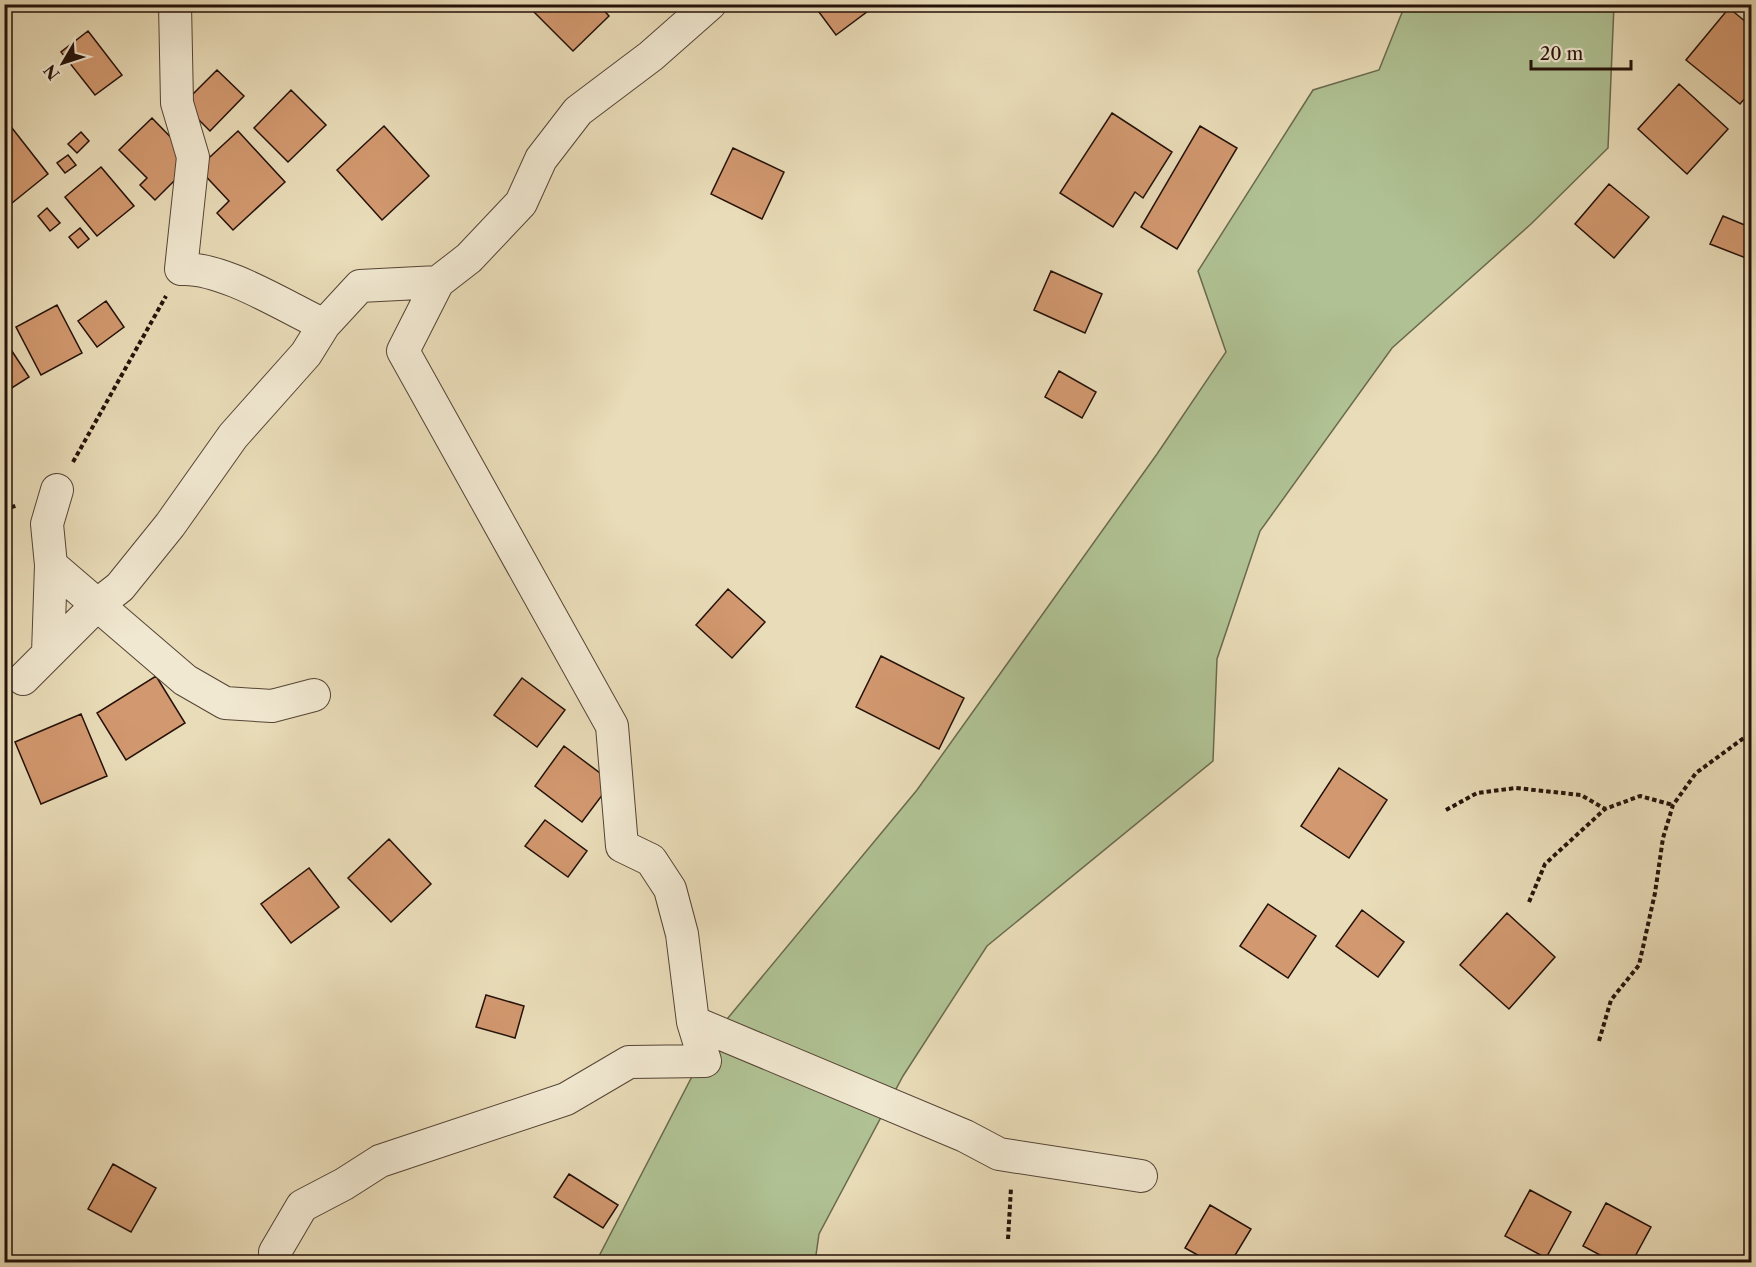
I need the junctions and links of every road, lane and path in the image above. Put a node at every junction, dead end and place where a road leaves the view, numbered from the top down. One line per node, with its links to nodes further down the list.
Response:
1 (175, 4): 3 (street)
2 (710, 4): 4 (street)
3 (181, 269): 5 (street); 6 (path)
4 (438, 282): 5 (street); 18 (street)
5 (324, 325): 9 (street)
6 (57, 490): 7 (path); 8 (street)
7 (4, 510)
8 (51, 565): 9 (street); 10 (street)
9 (97, 605): 10 (street); 12 (street)
10 (48, 653): 11 (street)
11 (23, 679)
12 (314, 695)
13 (1752, 732): 14 (path)
14 (1673, 805): 15 (path); 19 (path)
15 (1605, 809): 16 (path); 17 (path)
16 (1446, 810)
17 (1529, 902)
18 (693, 1022): 20 (street); 23 (street)
19 (1599, 1041)
20 (999, 1154): 21 (street); 22 (path)
21 (1141, 1176)
22 (1008, 1239)
23 (275, 1252)

